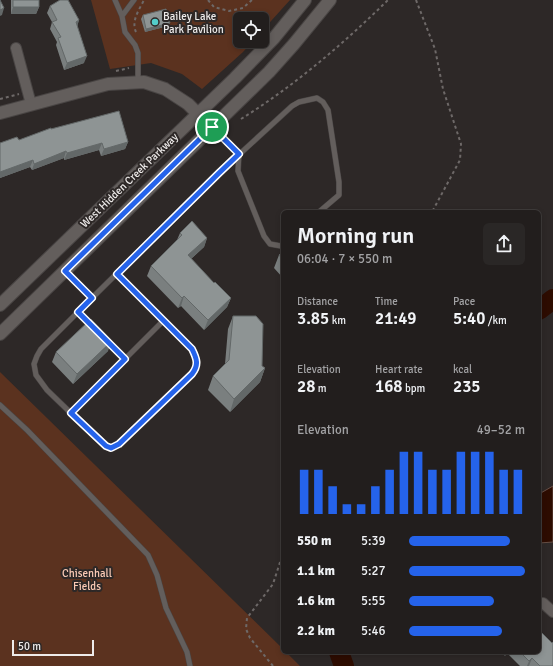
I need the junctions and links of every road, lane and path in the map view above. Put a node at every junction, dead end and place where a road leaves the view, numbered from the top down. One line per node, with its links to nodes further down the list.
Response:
1 (115, 0): 10 (lane)
2 (134, 0): 10 (lane)
3 (144, 0): 11 (path)
4 (208, 0): 5 (path)
5 (252, 0)
6 (305, 0): 16 (main road, West Hidden Creek Parkway)
7 (330, 0): 18 (main road, West Hidden Creek Parkway)
8 (388, 0): 17 (path)
9 (416, 0): 21 (path)
10 (122, 16): 13 (lane)
11 (139, 37)
12 (16, 48): 14 (street)
13 (138, 81): 14 (main road); 16 (main road)
14 (31, 104): 15 (main road)
15 (0, 113)
16 (198, 113): 18 (main road); 26 (main road, West Hidden Creek Parkway)
17 (241, 119)
18 (212, 127): 19 (lane); 23 (main road, West Hidden Creek Parkway)
19 (239, 154): 20 (lane); 22 (lane); 24 (lane)
20 (321, 210)
21 (433, 210)
22 (281, 246)
23 (65, 271): 25 (lane); 29 (main road, West Hidden Creek Parkway)
24 (117, 274): 25 (lane); 28 (lane)
25 (92, 298): 27 (lane)
26 (0, 305)
27 (78, 312): 30 (lane); 32 (lane)
28 (164, 320): 30 (lane); 32 (lane)
29 (0, 334)
30 (125, 359): 32 (lane)
31 (0, 405): 36 (lane)
32 (71, 413)
33 (281, 559): 37 (path)
34 (544, 603): 35 (street)
35 (553, 612)
36 (190, 666)
37 (272, 666)

